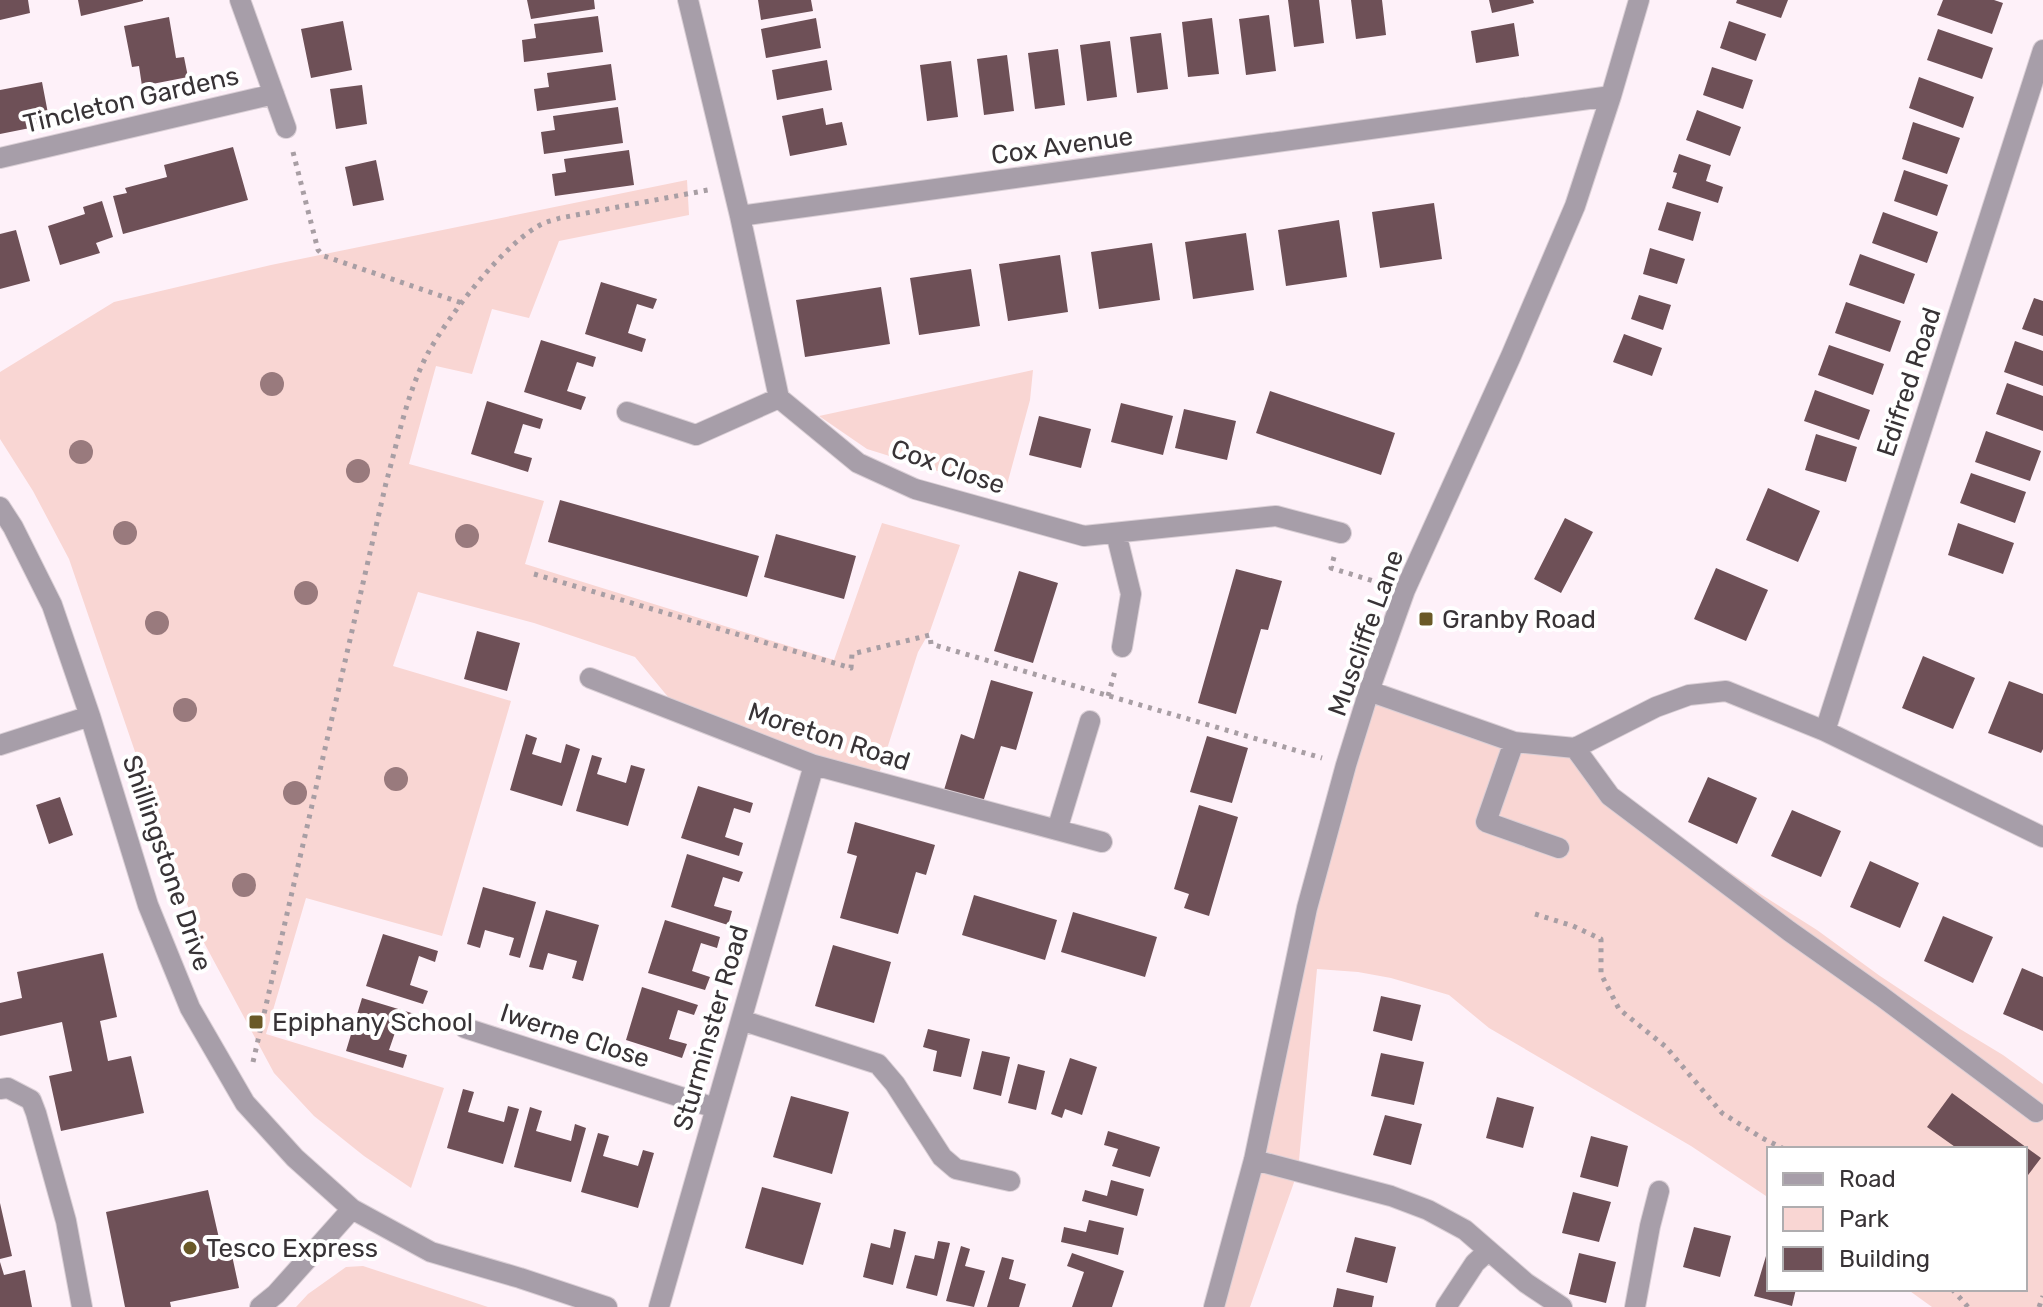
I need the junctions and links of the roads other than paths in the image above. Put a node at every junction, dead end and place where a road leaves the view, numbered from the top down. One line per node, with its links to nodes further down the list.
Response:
1 (240, 0): 5 (street, Tincleton Gardens)
2 (688, 0): 9 (street)
3 (1639, 0): 6 (street, Muscliffe Lane)
4 (2043, 50): 20 (street, Edifred Road)
5 (274, 94): 7 (street, Tincleton Gardens); 8 (street, Tincleton Gardens)
6 (1611, 96): 9 (street, Cox Avenue); 17 (street, Muscliffe Lane)
7 (286, 128)
8 (0, 158)
9 (740, 216): 10 (street)
10 (779, 398): 11 (street); 13 (street, Cox Close)
11 (627, 412)
12 (0, 507): 18 (street, Shillingstone Drive)
13 (1116, 533): 14 (street, Cox Close); 15 (street)
14 (1341, 533)
15 (1122, 647)
16 (590, 678): 24 (street, Moreton Road)
17 (1369, 691): 21 (street); 34 (street, Muscliffe Lane)
18 (90, 716): 22 (street); 37 (street, Shillingstone Drive)
19 (1090, 721): 25 (street)
20 (1825, 731): 23 (street); 26 (street)
21 (1514, 742): 23 (street); 28 (street)
22 (0, 745)
23 (1575, 748): 33 (street)
24 (814, 765): 25 (street, Moreton Road); 29 (street, Sturminster Road)
25 (1057, 830): 27 (street, Moreton Road)
26 (2043, 837)
27 (1102, 842)
28 (1559, 848)
29 (741, 1020): 32 (street, Sturminster Road); 35 (street)
30 (465, 1028): 32 (street, Iwerne Close)
31 (0, 1089): 39 (street)
32 (715, 1108): 42 (street, Sturminster Road)
33 (2036, 1112)
34 (1254, 1160): 38 (street); 43 (street, Muscliffe Lane)
35 (1010, 1181)
36 (1659, 1191): 46 (street)
37 (352, 1209): 40 (street); 41 (street, Shillingstone Drive)
38 (1488, 1251): 44 (street); 45 (street)
39 (82, 1307)
40 (260, 1307)
41 (607, 1307)
42 (659, 1307)
43 (1214, 1307)
44 (1446, 1307)
45 (1562, 1307)
46 (1635, 1307)

